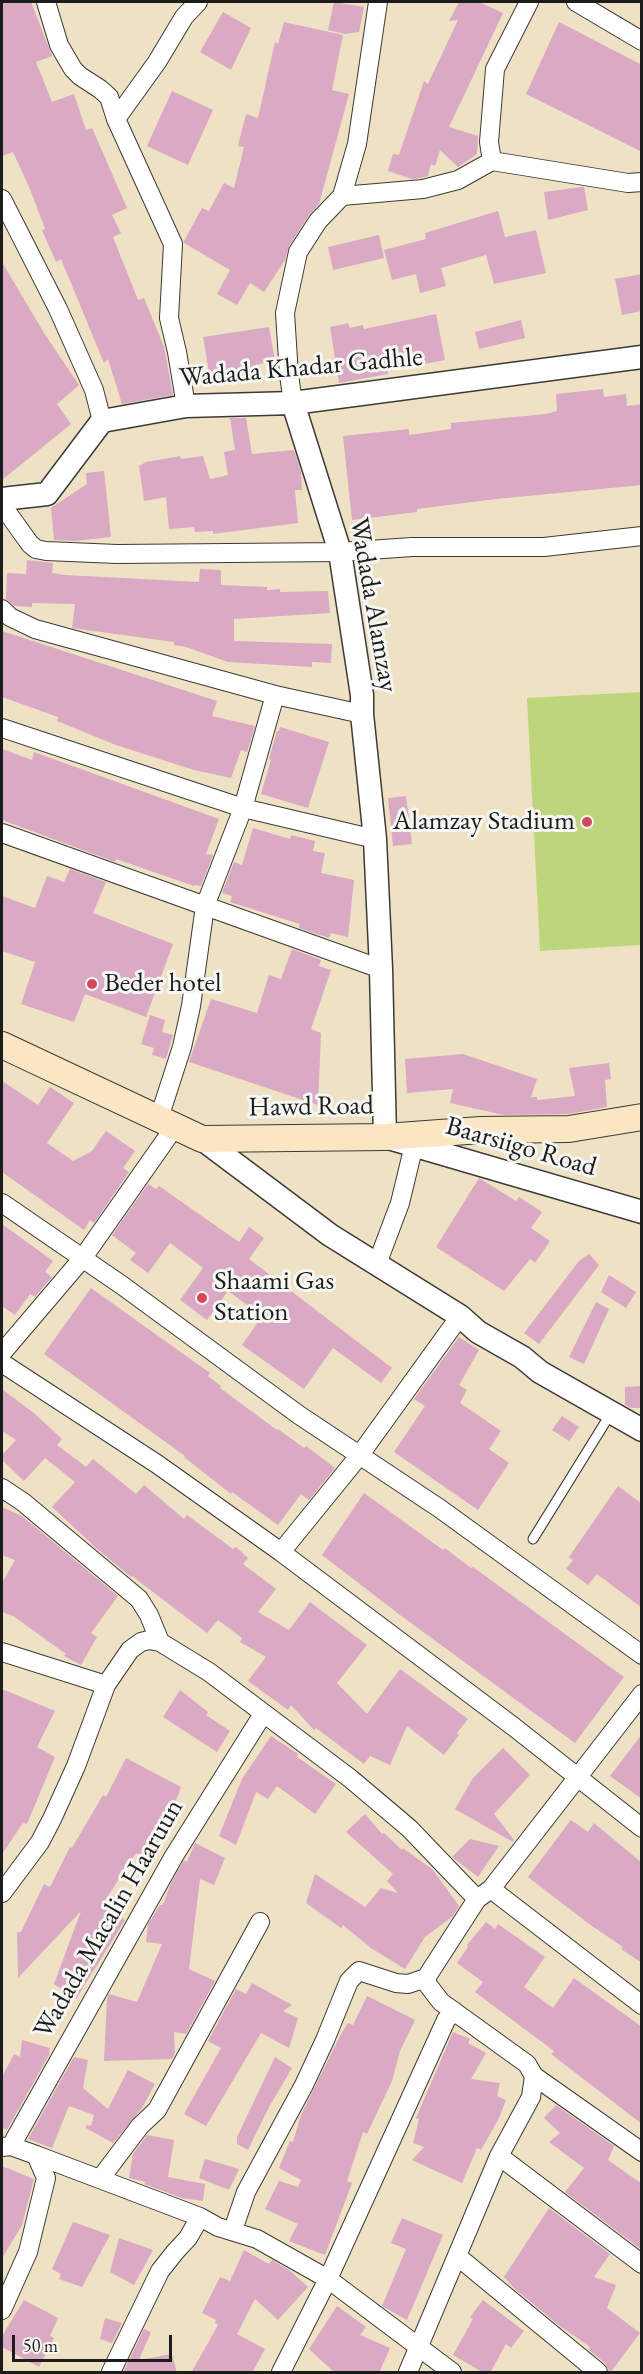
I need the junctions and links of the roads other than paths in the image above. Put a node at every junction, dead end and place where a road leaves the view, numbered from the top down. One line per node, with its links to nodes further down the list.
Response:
1 (46, 2): 7 (street)
2 (198, 2): 7 (street)
3 (378, 2): 10 (street, Wadada Alamzay)
4 (529, 2): 8 (street)
5 (576, 2): 6 (street)
6 (642, 41)
7 (116, 118): 14 (street)
8 (492, 161): 9 (street); 10 (street)
9 (642, 183)
10 (342, 196): 13 (street, Wadada Alamzay)
11 (2, 199): 15 (street)
12 (642, 357): 13 (street, Wadada Khadar Gadhle)
13 (293, 403): 14 (street, Wadada Khadar Gadhle); 19 (street, Wadada Alamzay)
14 (186, 406): 15 (street, Wadada Khadar Gadhle)
15 (102, 421): 16 (street)
16 (2, 499)
17 (2, 505): 19 (street)
18 (642, 536): 19 (street)
19 (340, 552): 22 (street, Wadada Alamzay)
20 (2, 609): 21 (street)
21 (275, 694): 22 (street); 24 (street)
22 (362, 714): 26 (street, Wadada Alamzay)
23 (2, 728): 24 (street)
24 (243, 808): 26 (street); 27 (street)
25 (2, 833): 27 (street)
26 (375, 839): 28 (street, Wadada Alamzay)
27 (205, 906): 28 (street); 31 (street)
28 (381, 969): 32 (street, Wadada Alamzay)
29 (2, 1045): 31 (main road, Hawd Road)
30 (642, 1117): 32 (main road, Hawd Road)
31 (168, 1121): 33 (main road, Hawd Road); 37 (street)
32 (385, 1137): 33 (main road, Hawd Road); 34 (street, Baarsiigo Road)
33 (202, 1139): 38 (street)
34 (414, 1145): 36 (street, Baarsiigo Road); 38 (street)
35 (2, 1203): 37 (street)
36 (642, 1212)
37 (82, 1258): 40 (street); 44 (street)
38 (377, 1264): 39 (street)
39 (460, 1316): 42 (street); 44 (street)
40 (2, 1353)
41 (2, 1363): 47 (street)
42 (611, 1413): 43 (street); 46 (lane)
43 (642, 1430)
44 (359, 1456): 47 (street); 49 (street)
45 (2, 1488): 48 (street)
46 (532, 1539)
47 (281, 1552): 54 (street)
48 (160, 1642): 51 (street); 53 (street)
49 (642, 1655)
50 (3, 1657): 51 (street)
51 (106, 1684): 56 (street)
52 (642, 1694): 54 (street)
53 (263, 1714): 57 (street); 63 (street, Wadada Macalin Haaruun)
54 (578, 1778): 55 (street); 57 (street)
55 (642, 1828)
56 (2, 1893)
57 (484, 1894): 59 (street); 60 (street)
58 (260, 1922): 67 (street)
59 (426, 1978): 61 (street); 69 (street)
60 (642, 2005)
61 (454, 2011): 62 (street); 72 (street)
62 (534, 2076): 64 (street); 66 (street)
63 (6, 2146): 65 (street)
64 (642, 2152)
65 (36, 2155): 67 (street); 73 (street)
66 (500, 2156): 70 (street); 71 (street)
67 (100, 2179): 68 (street)
68 (200, 2217): 69 (street); 75 (street)
69 (233, 2230): 72 (street)
70 (457, 2256): 74 (street); 79 (street)
71 (642, 2264)
72 (328, 2279): 74 (street); 76 (street)
73 (2, 2310)
74 (418, 2349): 77 (street); 78 (street)
75 (111, 2373)
76 (280, 2373)
77 (408, 2373)
78 (452, 2373)
79 (598, 2373)

